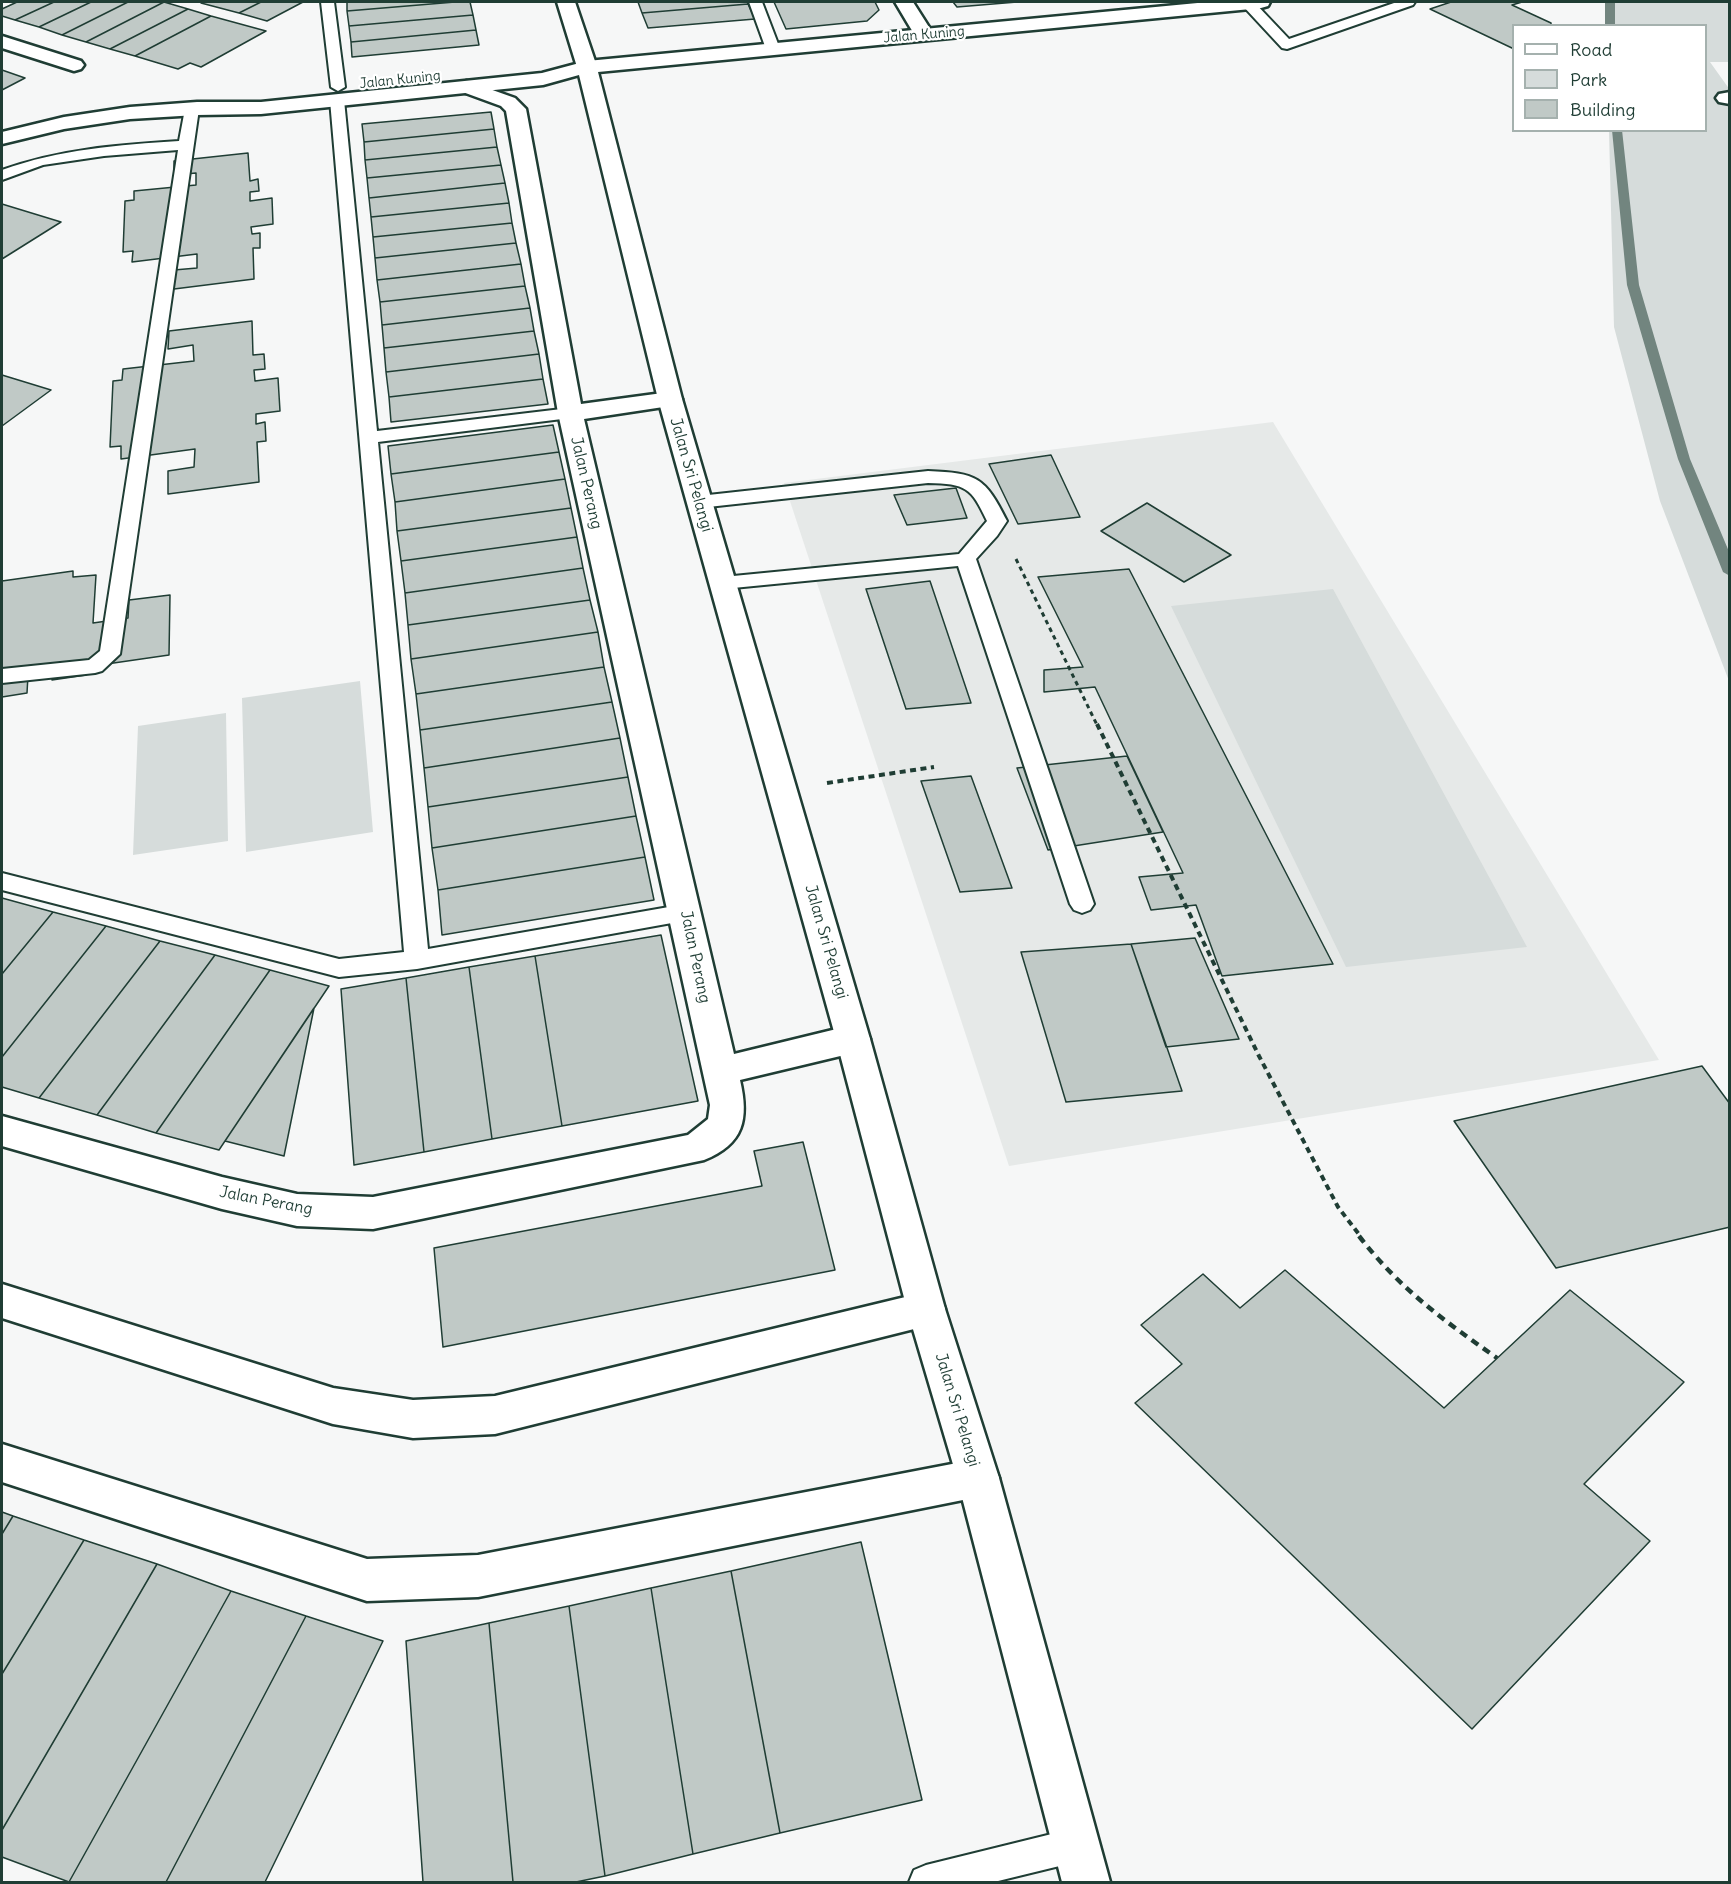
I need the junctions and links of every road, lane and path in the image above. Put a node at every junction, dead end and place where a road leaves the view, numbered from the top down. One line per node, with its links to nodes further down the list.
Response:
1 (327, 2): 14 (lane)
2 (566, 2): 12 (street, Jalan Sri Pelangi)
3 (754, 2): 10 (lane)
4 (904, 2): 8 (street)
5 (1254, 2): 6 (lane); 7 (street, Jalan Kuning)
6 (1408, 2)
7 (1221, 4): 8 (street, Jalan Kuning)
8 (924, 35): 10 (street, Jalan Kuning)
9 (2, 42): 11 (street)
10 (773, 49): 12 (street, Jalan Kuning)
11 (74, 65)
12 (587, 68): 13 (street, Jalan Kuning); 14 (street, Jalan Kuning); 19 (street, Jalan Sri Pelangi)
13 (467, 87): 14 (street, Jalan Kuning); 20 (street, Jalan Perang)
14 (338, 93): 15 (street, Jalan Kuning); 21 (lane)
15 (192, 109): 16 (street, Jalan Kuning); 17 (lane)
16 (2, 138)
17 (186, 145): 18 (lane); 26 (lane)
18 (2, 175)
19 (670, 399): 20 (street); 22 (street, Jalan Sri Pelangi)
20 (570, 413): 21 (lane); 31 (street, Jalan Perang)
21 (368, 438): 32 (lane)
22 (699, 502): 23 (lane); 25 (street, Jalan Sri Pelangi)
23 (997, 521): 24 (lane); 38 (path)
24 (966, 559): 25 (lane); 30 (lane)
25 (723, 583): 28 (street, Jalan Sri Pelangi)
26 (2, 676)
27 (934, 767): 28 (path)
28 (782, 789): 33 (street, Jalan Sri Pelangi)
29 (2, 882): 32 (lane)
30 (1082, 904)
31 (686, 913): 32 (lane); 34 (street, Jalan Perang)
32 (417, 960)
33 (854, 1039): 34 (street); 37 (street, Jalan Sri Pelangi)
34 (720, 1071): 35 (street, Jalan Perang)
35 (2, 1131)
36 (2, 1301): 37 (street)
37 (926, 1309): 40 (street, Jalan Sri Pelangi)
38 (1497, 1358)
39 (2, 1463): 40 (street)
40 (978, 1478): 41 (street, Jalan Sri Pelangi)
41 (1076, 1845): 42 (lane); 43 (street, Jalan Sri Pelangi)
42 (926, 1882)
43 (1086, 1882)

